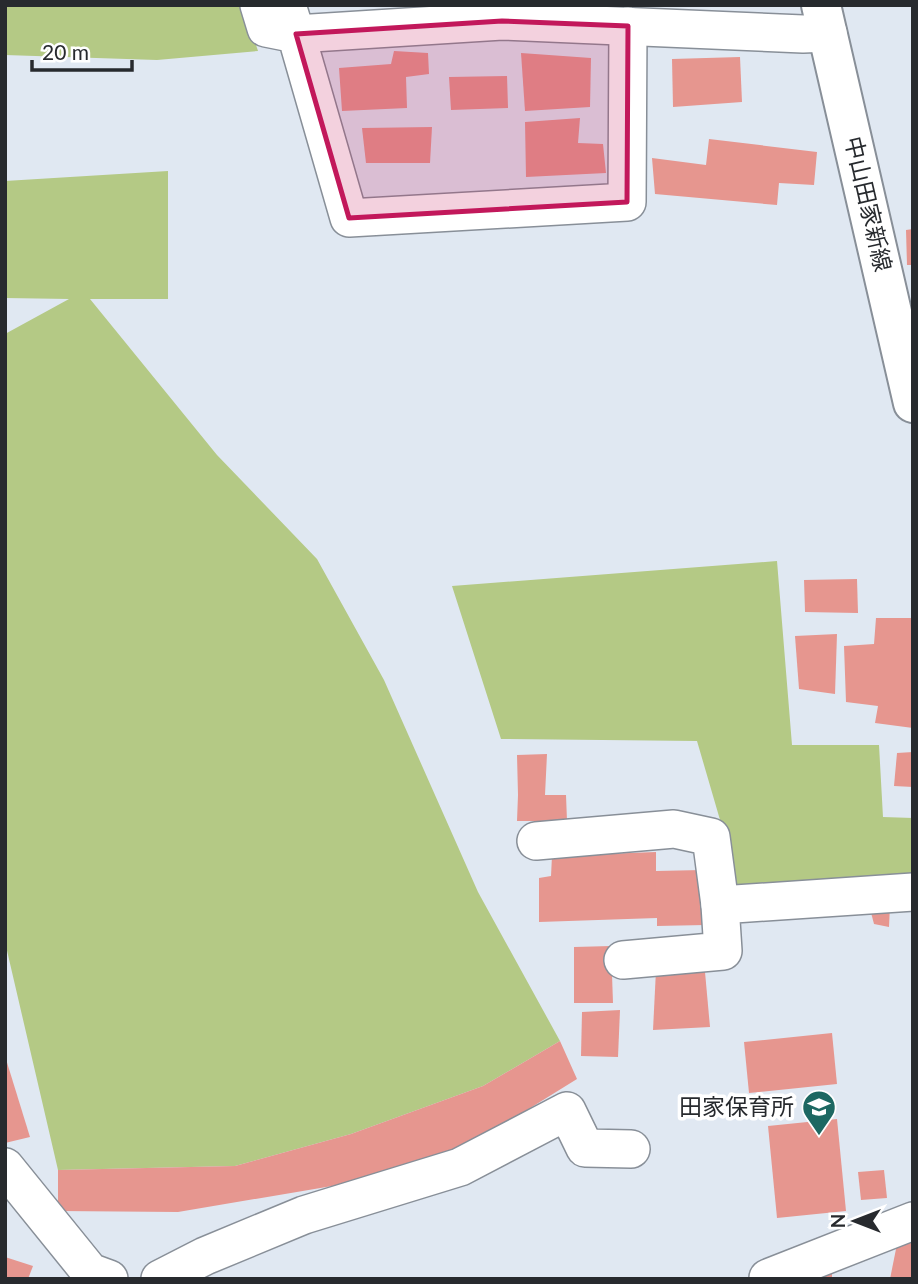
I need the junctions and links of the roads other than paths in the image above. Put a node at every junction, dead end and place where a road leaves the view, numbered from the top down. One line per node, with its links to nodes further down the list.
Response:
1 (259, 5): 4 (street)
2 (500, 13): 4 (street); 5 (street)
3 (825, 19): 5 (street); 6 (main road, 中山田家新線)
4 (291, 20): 5 (street)
5 (628, 26)
6 (913, 403)
7 (536, 841): 9 (street)
8 (913, 892): 9 (street)
9 (720, 905): 10 (street)
10 (623, 960)
11 (631, 1149): 16 (street)
12 (5, 1167): 15 (street)
13 (913, 1221): 14 (street)
14 (768, 1278)
15 (109, 1279)
16 (160, 1279)

